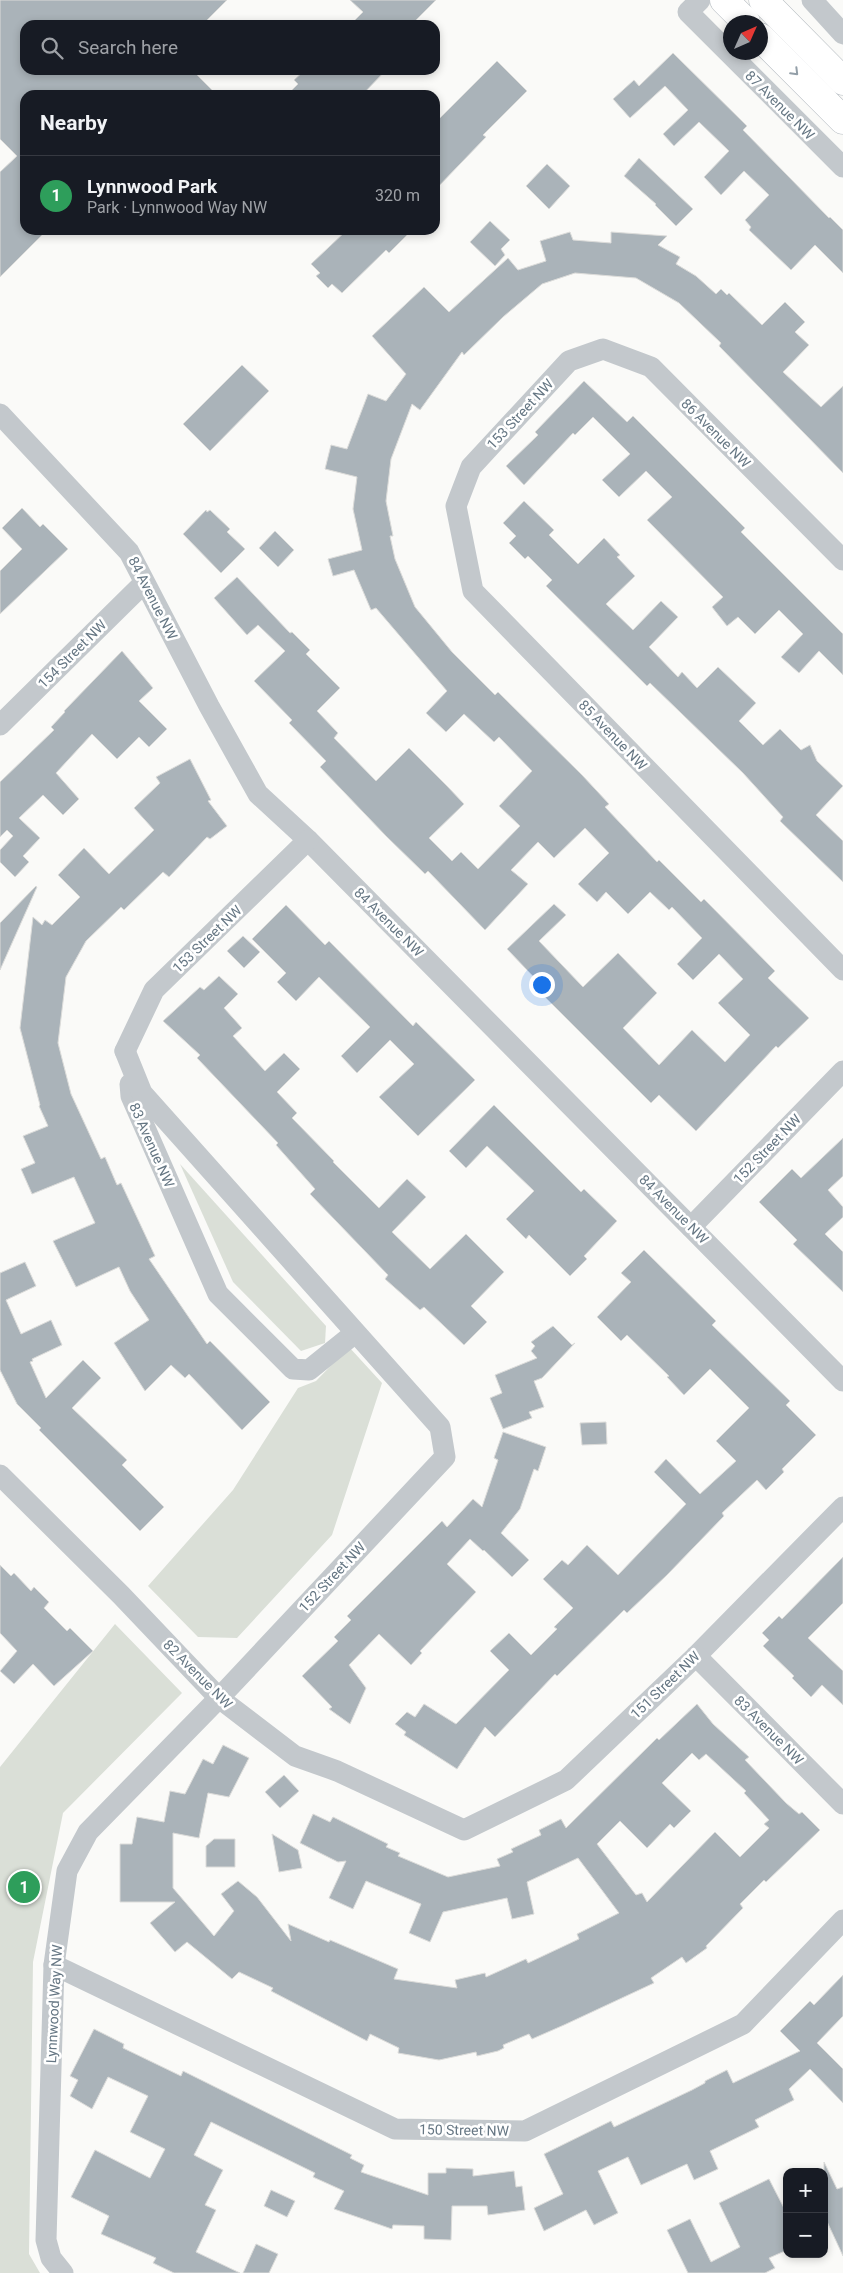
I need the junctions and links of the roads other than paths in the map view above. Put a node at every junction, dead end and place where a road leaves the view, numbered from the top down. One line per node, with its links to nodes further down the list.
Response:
1 (700, 0): 10 (street, 87 Avenue NW)
2 (724, 0): 5 (main road)
3 (763, 0): 8 (main road)
4 (812, 0): 6 (street)
5 (739, 15)
6 (843, 34)
7 (768, 45): 9 (main road, one-way to 9)
8 (843, 81)
9 (843, 120)
10 (843, 167)
11 (569, 361): 13 (street, 153 Street NW); 14 (street, 86 Avenue NW)
12 (0, 414): 15 (street, 84 Avenue NW)
13 (471, 467): 18 (street, 85 Avenue NW)
14 (843, 560)
15 (144, 583): 16 (street, 154 Street NW); 17 (street, 84 Avenue NW)
16 (0, 725)
17 (308, 840): 19 (street, 153 Street NW); 21 (street, 84 Avenue NW)
18 (843, 970)
19 (125, 1051): 22 (street, 83 Avenue NW); 22 (street, 83 Avenue NW)
20 (843, 1071): 21 (street, 152 Street NW)
21 (691, 1227): 23 (street, 84 Avenue NW)
22 (355, 1333): 24 (street, 83 Avenue NW)
23 (843, 1381)
24 (445, 1457): 28 (street, 152 Street NW)
25 (0, 1475): 28 (street, 82 Avenue NW)
26 (843, 1507): 27 (street, 151 Street NW)
27 (696, 1656): 29 (street, 83 Avenue NW); 30 (street, 151 Street NW)
28 (218, 1698): 30 (street, 82 Avenue NW); 32 (street, Lynnwood Way NW)
29 (843, 1804)
30 (464, 1830)
31 (843, 1920): 32 (street, 150 Street NW)
32 (54, 1965): 33 (street, Lynnwood Way NW)
33 (63, 2273)

